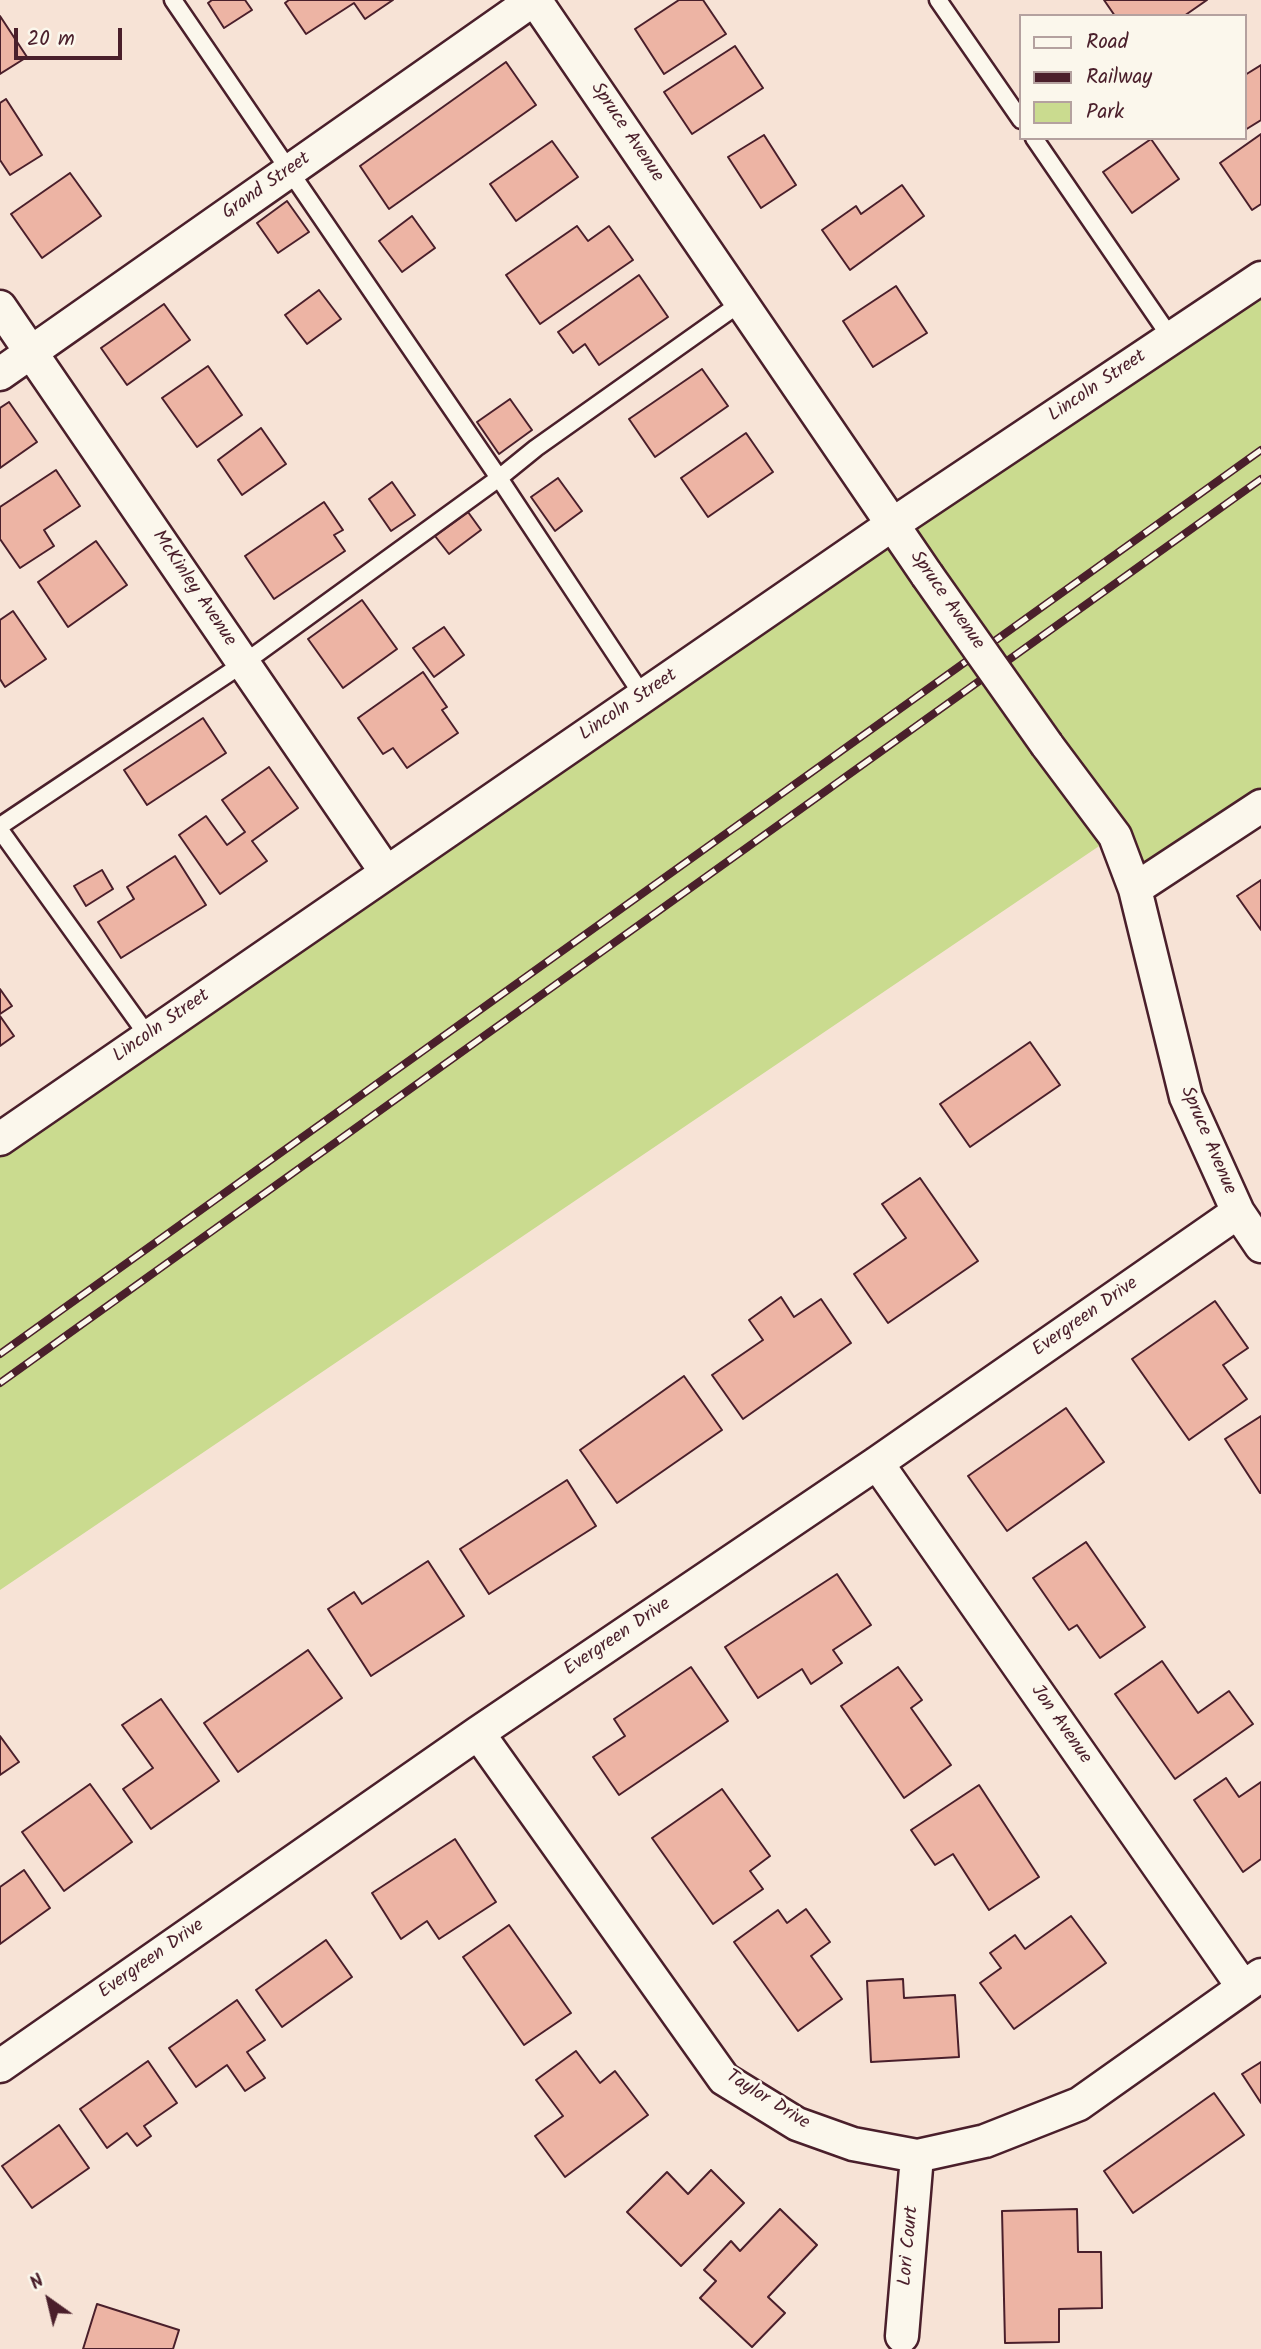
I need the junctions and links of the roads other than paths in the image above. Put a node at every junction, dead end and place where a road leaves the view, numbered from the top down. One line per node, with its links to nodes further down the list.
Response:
1 (173, 0): 6 (lane)
2 (534, 0): 6 (street, Grand Street); 8 (street, Spruce Avenue)
3 (939, 0): 4 (lane)
4 (1020, 119)
5 (1035, 140): 10 (lane)
6 (291, 170): 11 (street, Grand Street); 13 (lane)
7 (1261, 278): 10 (street, Lincoln Street)
8 (741, 302): 13 (lane); 14 (street, Spruce Avenue)
9 (0, 307): 11 (street, McKinley Avenue)
10 (1171, 338): 14 (street, Lincoln Street)
11 (32, 352): 12 (street, Grand Street); 15 (street, McKinley Avenue)
12 (0, 374)
13 (499, 478): 15 (lane); 16 (lane)
14 (893, 524): 16 (street, Lincoln Street); 20 (street, Spruce Avenue, bridge)
15 (244, 663): 18 (lane); 19 (street, McKinley Avenue)
16 (643, 696): 19 (street, Lincoln Street)
17 (1261, 806): 20 (street)
18 (0, 828): 21 (lane)
19 (386, 872): 21 (street, Lincoln Street)
20 (1135, 890): 23 (street, Spruce Avenue)
21 (148, 1036): 22 (street, Lincoln Street)
22 (0, 1139)
23 (1238, 1212): 24 (street, Spruce Avenue); 25 (street, Evergreen Drive)
24 (1261, 1247)
25 (877, 1463): 26 (street, Evergreen Drive); 27 (street, Jon Avenue)
26 (478, 1733): 28 (street, Evergreen Drive); 29 (street, Taylor Drive)
27 (1252, 1981): 29 (street, Taylor Drive)
28 (0, 2066)
29 (917, 2156): 30 (street, Lori Court)
30 (902, 2336)

